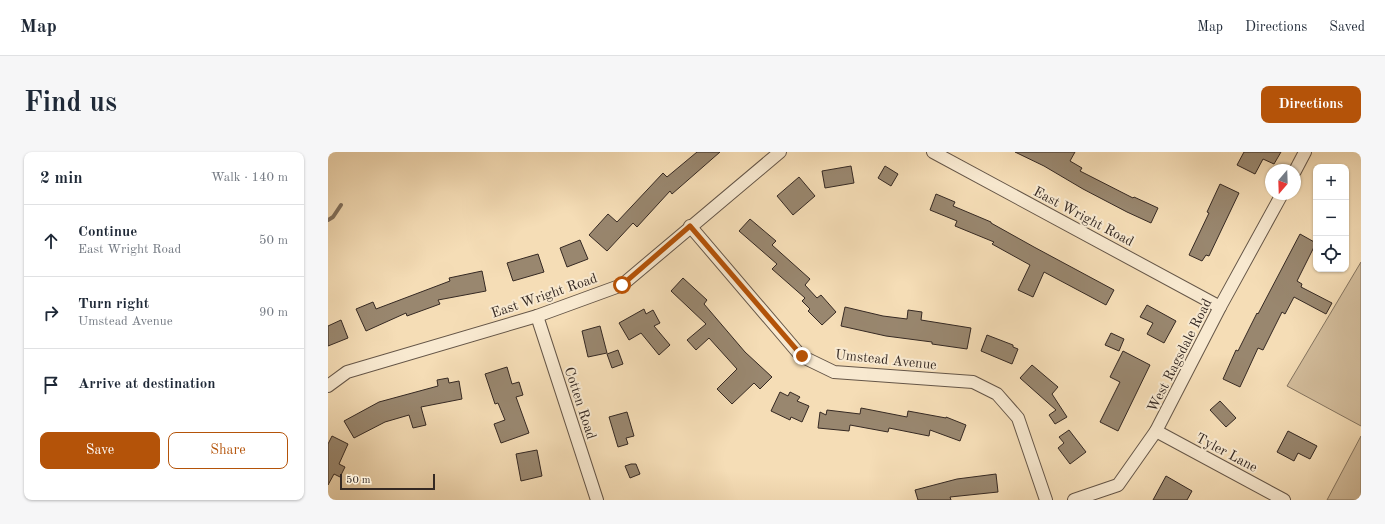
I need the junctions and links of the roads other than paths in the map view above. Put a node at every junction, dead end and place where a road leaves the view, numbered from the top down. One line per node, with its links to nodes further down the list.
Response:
1 (780, 152): 6 (street, East Wright Road)
2 (933, 152): 7 (street, East Wright Road)
3 (1305, 152): 4 (street)
4 (1299, 164)
5 (1279, 200): 7 (street, West Ragsdale Road)
6 (690, 226): 8 (street, East Wright Road); 12 (street, Umstead Avenue)
7 (1220, 307): 10 (street, West Ragsdale Road)
8 (537, 316): 9 (street, East Wright Road); 11 (street, Cotten Road)
9 (328, 386)
10 (1156, 431): 13 (street, West Ragsdale Road); 14 (street, Tyler Lane)
11 (597, 500)
12 (1046, 500)
13 (1074, 500)
14 (1284, 500)

